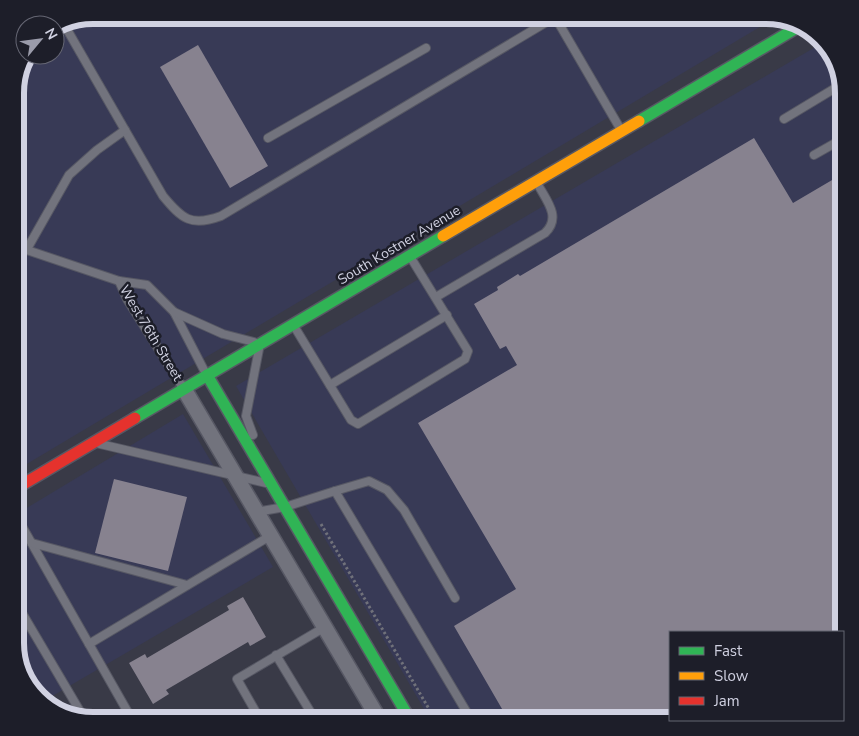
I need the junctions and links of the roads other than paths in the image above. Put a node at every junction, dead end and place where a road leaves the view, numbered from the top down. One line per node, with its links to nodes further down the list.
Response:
1 (541, 24): 8 (lane)
2 (559, 24): 9 (lane)
3 (67, 29): 8 (lane)
4 (794, 29): 9 (street, South Kostner Avenue)
5 (426, 48): 10 (lane)
6 (835, 88): 7 (lane)
7 (784, 119)
8 (125, 130): 15 (lane)
9 (622, 131): 13 (street, South Kostner Avenue)
10 (268, 138)
11 (835, 143): 12 (lane)
12 (814, 155)
13 (536, 181): 16 (street, South Kostner Avenue); 18 (lane)
14 (24, 248): 15 (lane)
15 (27, 249): 17 (lane)
16 (410, 256): 18 (lane); 21 (street, South Kostner Avenue)
17 (119, 281): 19 (lane, West 76th Street); 25 (lane, West 76th Street)
18 (436, 297): 20 (lane)
19 (174, 312): 22 (lane); 23 (lane, West 76th Street)
20 (447, 315): 24 (lane); 24 (lane)
21 (293, 325): 22 (street, South Kostner Avenue); 24 (lane)
22 (260, 344): 23 (street, South Kostner Avenue); 29 (lane)
23 (207, 375): 25 (street, South Kostner Avenue); 29 (street, West 76th Street)
24 (330, 385)
25 (184, 389): 26 (street, South Kostner Avenue); 27 (street, West 76th Street)
26 (93, 443): 27 (lane); 28 (street, South Kostner Avenue)
27 (235, 475): 29 (lane); 32 (street, West 76th Street)
28 (24, 484)
29 (271, 484): 31 (street, West 76th Street)
30 (335, 491): 31 (lane); 37 (lane); 48 (lane)
31 (285, 507): 32 (lane); 47 (street, West 76th Street)
32 (256, 512): 34 (street, West 76th Street)
33 (24, 529): 35 (lane)
34 (270, 536): 36 (lane); 39 (street, West 76th Street)
35 (32, 543): 36 (lane); 40 (lane)
36 (187, 585): 40 (lane)
37 (455, 598)
38 (24, 616): 42 (lane)
39 (324, 627): 41 (lane); 46 (street, West 76th Street)
40 (89, 644): 43 (lane)
41 (276, 655): 44 (lane); 45 (lane)
42 (80, 711)
43 (128, 712)
44 (256, 712)
45 (311, 712)
46 (375, 712)
47 (406, 712)
48 (467, 712)

